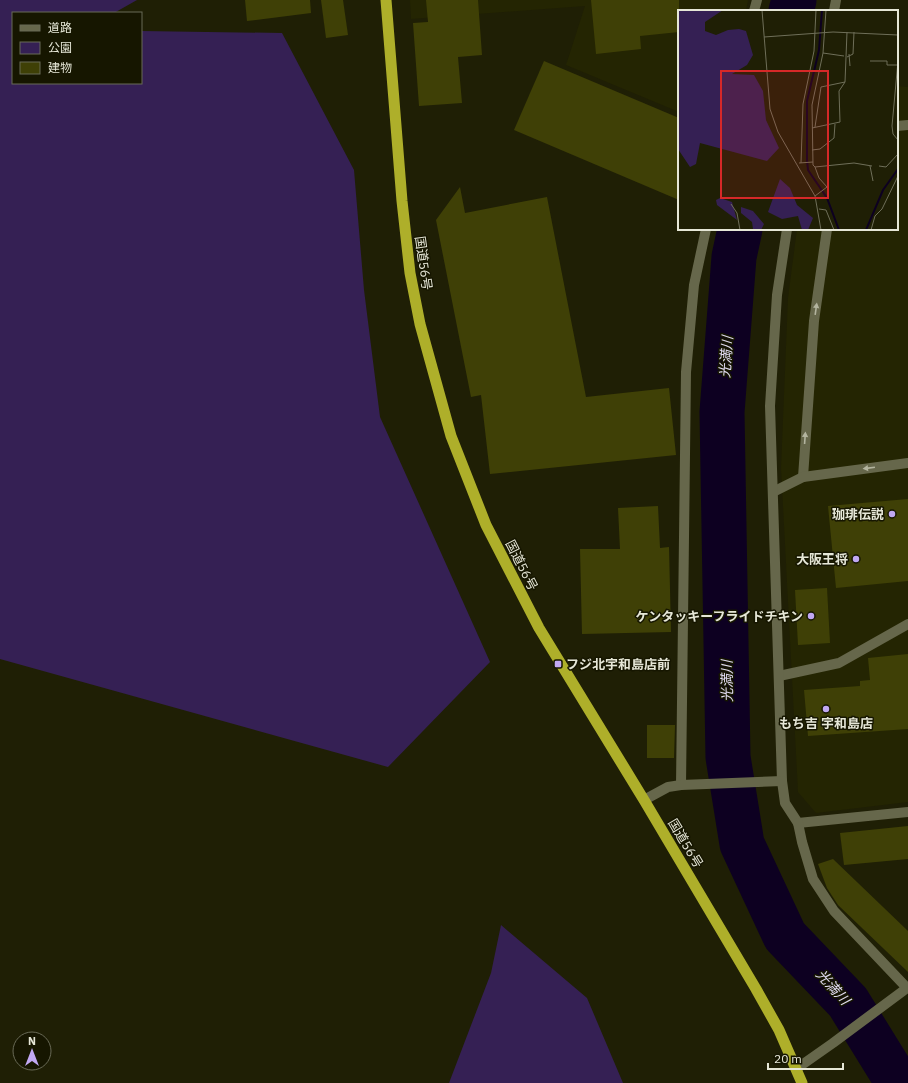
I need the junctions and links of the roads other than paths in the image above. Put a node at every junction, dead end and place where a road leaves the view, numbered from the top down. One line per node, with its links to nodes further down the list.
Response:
1 (386, 0): 18 (highway, 国道56号)
2 (757, 0): 4 (street)
3 (836, 0): 5 (street)
4 (754, 10)
5 (834, 10)
6 (908, 125): 7 (street)
7 (898, 126)
8 (706, 230): 17 (street)
9 (787, 230): 13 (street)
10 (826, 230): 12 (street, one-way to 10)
11 (908, 463): 12 (street, one-way to 12)
12 (803, 477): 13 (street)
13 (773, 492): 15 (street)
14 (908, 624): 15 (street)
15 (779, 676): 16 (street)
16 (782, 781): 17 (street); 20 (street)
17 (681, 784): 18 (street)
18 (644, 800): 21 (highway, 国道56号)
19 (908, 812): 20 (street)
20 (798, 823): 21 (street)
21 (796, 1069): 22 (highway, 国道56号)
22 (802, 1083)

